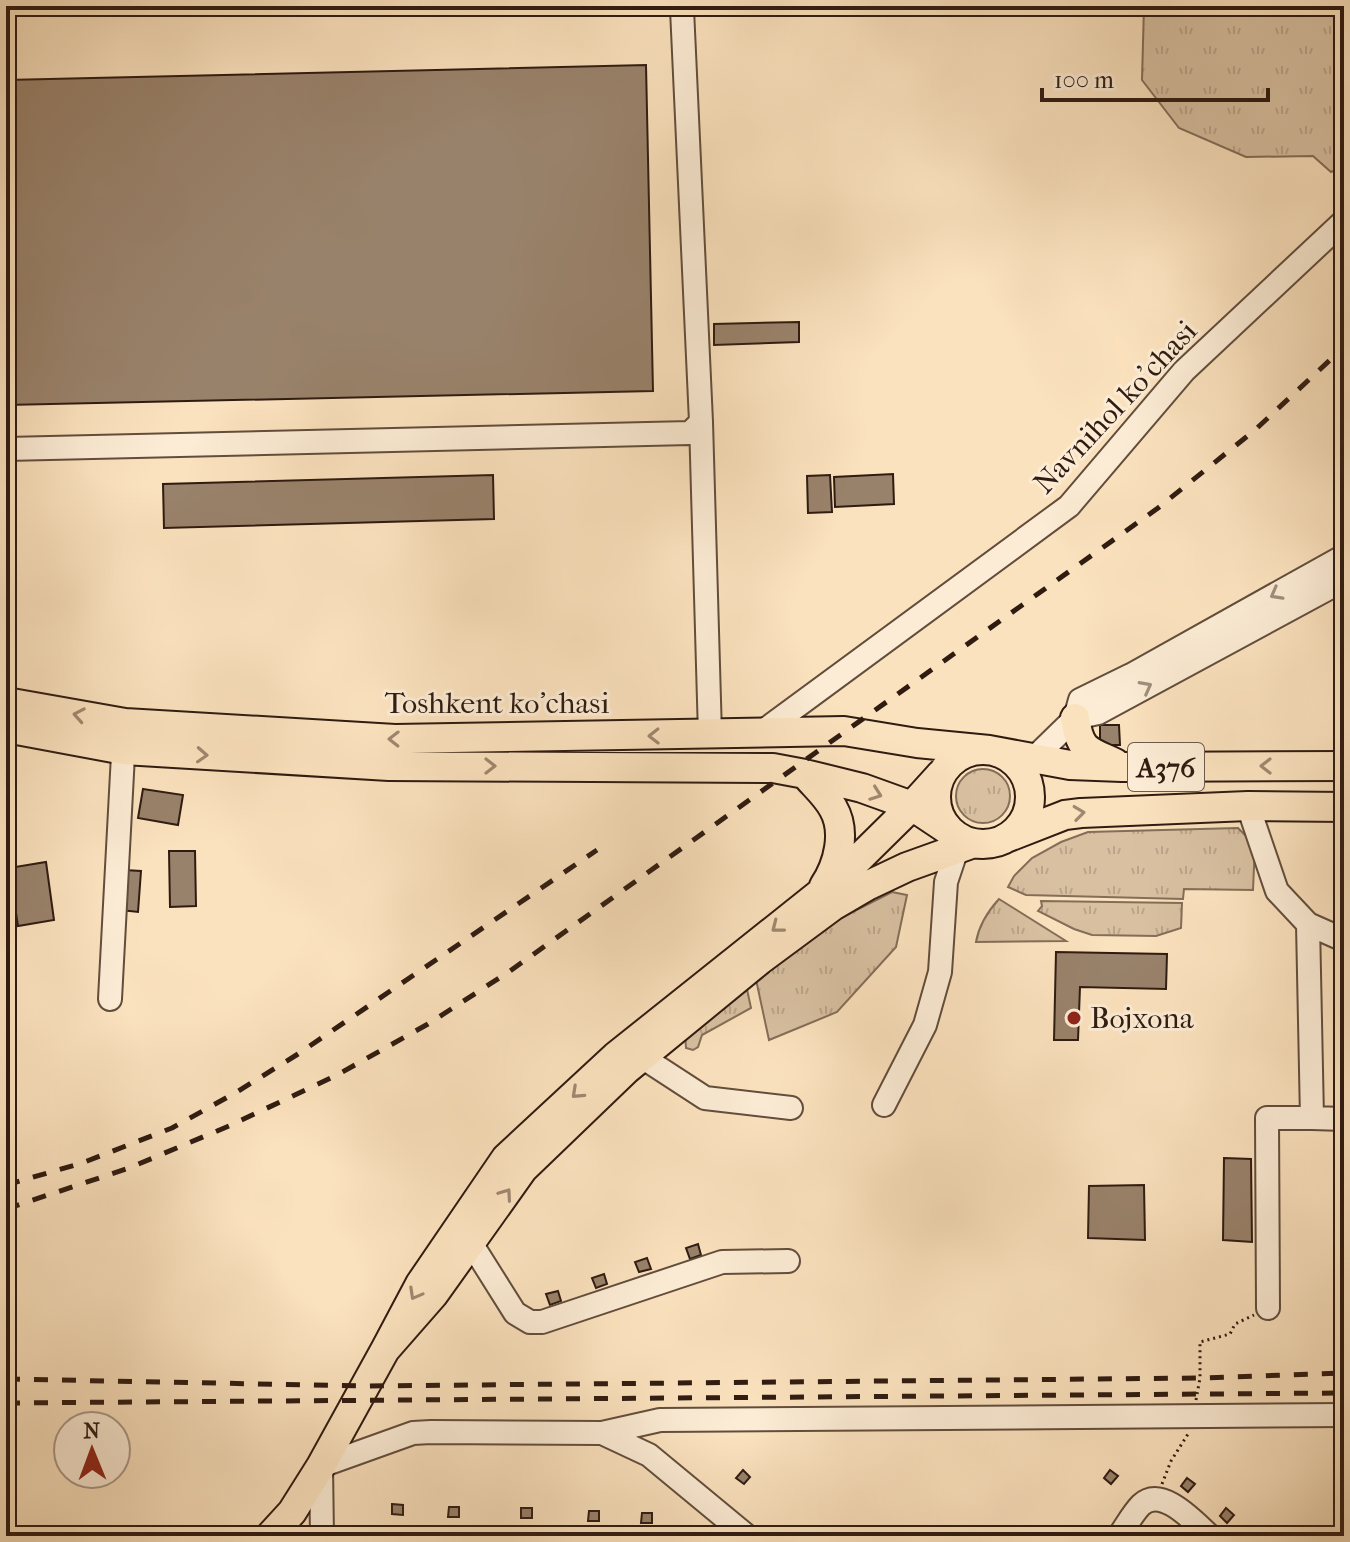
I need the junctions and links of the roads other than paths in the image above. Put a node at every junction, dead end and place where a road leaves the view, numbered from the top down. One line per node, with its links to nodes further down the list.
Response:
1 (679, 6): 3 (street)
2 (1344, 221): 10 (street, Navnihol ko'chasi)
3 (701, 422): 4 (street); 11 (street)
4 (6, 449)
5 (1344, 556): 8 (street, one-way to 8)
6 (1344, 580): 8 (street, one-way to 6)
7 (6, 702): 12 (main road, Toshkent ko'chasi, one-way to 7)
8 (1075, 718): 14 (street); 16 (main road)
9 (6, 728): 12 (main road, Toshkent ko'chasi)
10 (762, 732): 11 (main road, Toshkent ko'chasi); 13 (main road, Toshkent ko'chasi)
11 (710, 735): 12 (main road, Toshkent ko'chasi, one-way to 12)
12 (124, 737): 17 (main road, Toshkent ko'chasi, one-way to 17); 27 (street)
13 (989, 750): 14 (main road); 18 (main road)
14 (1029, 765): 16 (main road, A376); 22 (main road)
15 (1344, 766): 16 (main road, A376, one-way to 16)
16 (1122, 767)
17 (805, 774): 19 (main road, Toshkent ko'chasi, one-way to 19); 24 (main road)
18 (941, 774): 19 (main road); 23 (main road)
19 (912, 806): 23 (main road, Toshkent ko'chasi); 24 (main road)
20 (1248, 806): 21 (main road); 22 (main road, one-way to 20); 25 (street)
21 (1344, 807)
22 (1006, 838): 23 (main road)
23 (961, 842): 28 (main road); 29 (street)
24 (815, 898): 28 (main road, one-way to 28)
25 (1308, 924): 26 (street); 31 (street)
26 (1344, 940)
27 (110, 999)
28 (637, 1050): 30 (street); 33 (main road, one-way to 28); 36 (main road, one-way to 36)
29 (884, 1105)
30 (791, 1108)
31 (1312, 1118): 32 (street); 35 (street)
32 (1344, 1119)
33 (471, 1243): 34 (street); 36 (main road)
34 (788, 1261)
35 (1268, 1308)
36 (385, 1350): 39 (main road)
37 (1344, 1415): 38 (street)
38 (602, 1433): 39 (street); 42 (street)
39 (321, 1466): 40 (main road); 41 (street)
40 (270, 1536)
41 (322, 1536)
42 (747, 1536)
43 (1119, 1536): 44 (street)
44 (1210, 1536)

